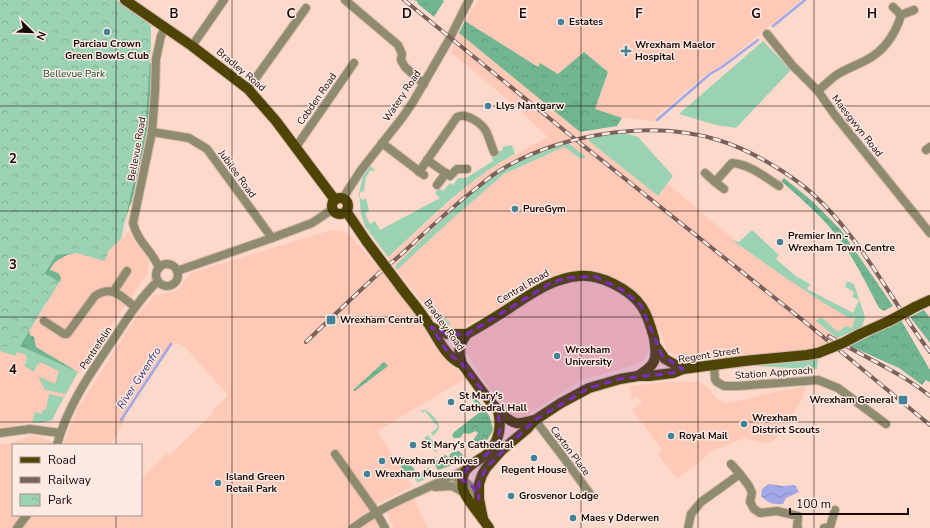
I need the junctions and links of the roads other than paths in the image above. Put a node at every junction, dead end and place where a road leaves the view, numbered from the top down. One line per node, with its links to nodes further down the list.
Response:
1 (224, 0): 11 (street)
2 (345, 0): 13 (street)
3 (469, 0): 13 (street, Watery Road)
4 (132, 2): 9 (main road, Bradley Road)
5 (893, 7): 8 (street)
6 (306, 8): 14 (street)
7 (914, 10): 8 (street)
8 (901, 15): 15 (street)
9 (166, 27): 11 (main road, Bradley Road); 16 (street, Bellevue Road)
10 (767, 34): 15 (street, Maesgwyn Road)
11 (192, 46): 14 (main road, Bradley Road)
12 (354, 63): 18 (street, Cobden Road)
13 (424, 84): 17 (street, Watery Road)
14 (248, 89): 18 (main road, Bradley Road)
15 (818, 91): 29 (street, Maesgwyn Road)
16 (152, 132): 30 (street, Jubilee Road); 31 (street, Bellevue Road)
17 (382, 143): 20 (street); 28 (street, Watery Road)
18 (296, 147): 28 (main road, Bradley Road)
19 (494, 152): 20 (street)
20 (427, 160): 22 (street)
21 (467, 168): 22 (street)
22 (446, 173): 25 (street)
23 (705, 173): 24 (street)
24 (715, 182): 26 (street); 27 (street)
25 (437, 185)
26 (779, 186)
27 (724, 189)
28 (337, 202): 30 (street, Watery Road); 39 (main road, Bradley Road, bridge)
29 (930, 232)
30 (272, 238): 32 (street, Watery Road)
31 (159, 268): 32 (street); 34 (street)
32 (177, 270): 34 (street)
33 (127, 271): 35 (street)
34 (158, 281): 37 (street, Pentrefelin)
35 (113, 292): 37 (street); 38 (street)
36 (929, 301): 43 (main road, Regent Street, bridge)
37 (135, 307): 50 (street, Pentrefelin)
38 (44, 321)
39 (430, 327): 40 (main road); 42 (main road, Bradley Road)
40 (467, 334): 41 (main road, Central Road); 42 (main road)
41 (655, 345): 44 (main road, Central Road); 45 (main road, Central Road)
42 (462, 364): 46 (main road, Bradley Road)
43 (714, 365): 44 (main road, Regent Street); 48 (street, Station Approach)
44 (683, 369): 45 (main road, Regent Street)
45 (638, 376): 47 (main road, Regent Street)
46 (498, 411): 47 (main road, Bradley Road); 54 (main road)
47 (535, 420): 52 (main road, Regent Street); 62 (street, Caxton Place)
48 (886, 424)
49 (0, 433): 50 (street)
50 (60, 433): 51 (street, Pentrefelin)
51 (57, 444)
52 (502, 450): 54 (main road); 63 (main road, Regent Street)
53 (335, 454): 65 (street)
54 (487, 454): 56 (main road)
55 (731, 464): 57 (street)
56 (466, 469): 58 (street); 59 (main road)
57 (740, 474): 72 (street); 73 (street)
58 (448, 479): 59 (street); 60 (street)
59 (462, 480): 61 (main road); 63 (street)
60 (430, 487): 61 (street); 65 (street)
61 (463, 492): 67 (main road)
62 (590, 494)
63 (479, 499): 67 (main road, Regent Street)
64 (835, 510): 74 (street)
65 (376, 512): 69 (street); 70 (street)
66 (26, 516): 68 (street)
67 (483, 519): 71 (main road)
68 (17, 528)
69 (353, 528)
70 (385, 528)
71 (489, 528)
72 (688, 528)
73 (798, 528)
74 (824, 528)

